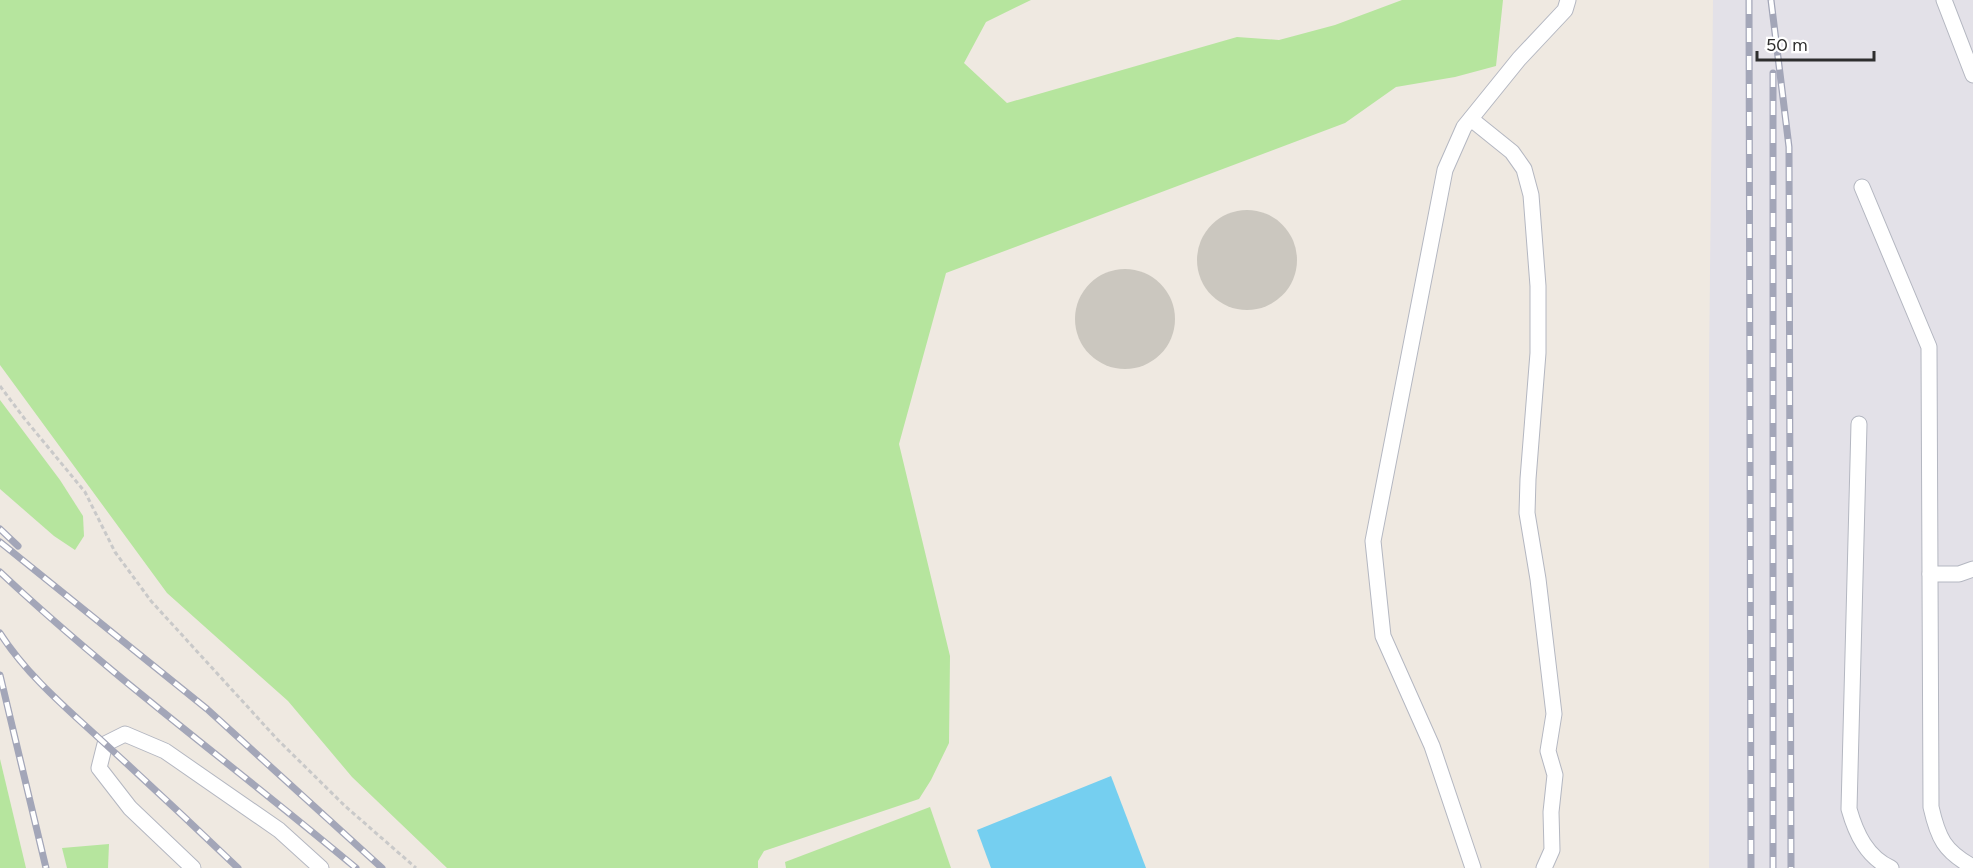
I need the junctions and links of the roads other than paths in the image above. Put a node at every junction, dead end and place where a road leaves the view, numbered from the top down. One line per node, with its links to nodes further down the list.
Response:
1 (1568, 0): 4 (street)
2 (1944, 0): 3 (street)
3 (1973, 75)
4 (1471, 119): 12 (street); 13 (street)
5 (1862, 187): 8 (street)
6 (1859, 424): 14 (street)
7 (1973, 569): 8 (street)
8 (1930, 574): 9 (street)
9 (1973, 867)
10 (193, 868): 11 (street)
11 (321, 868)
12 (1473, 868)
13 (1544, 868)
14 (1891, 868)

